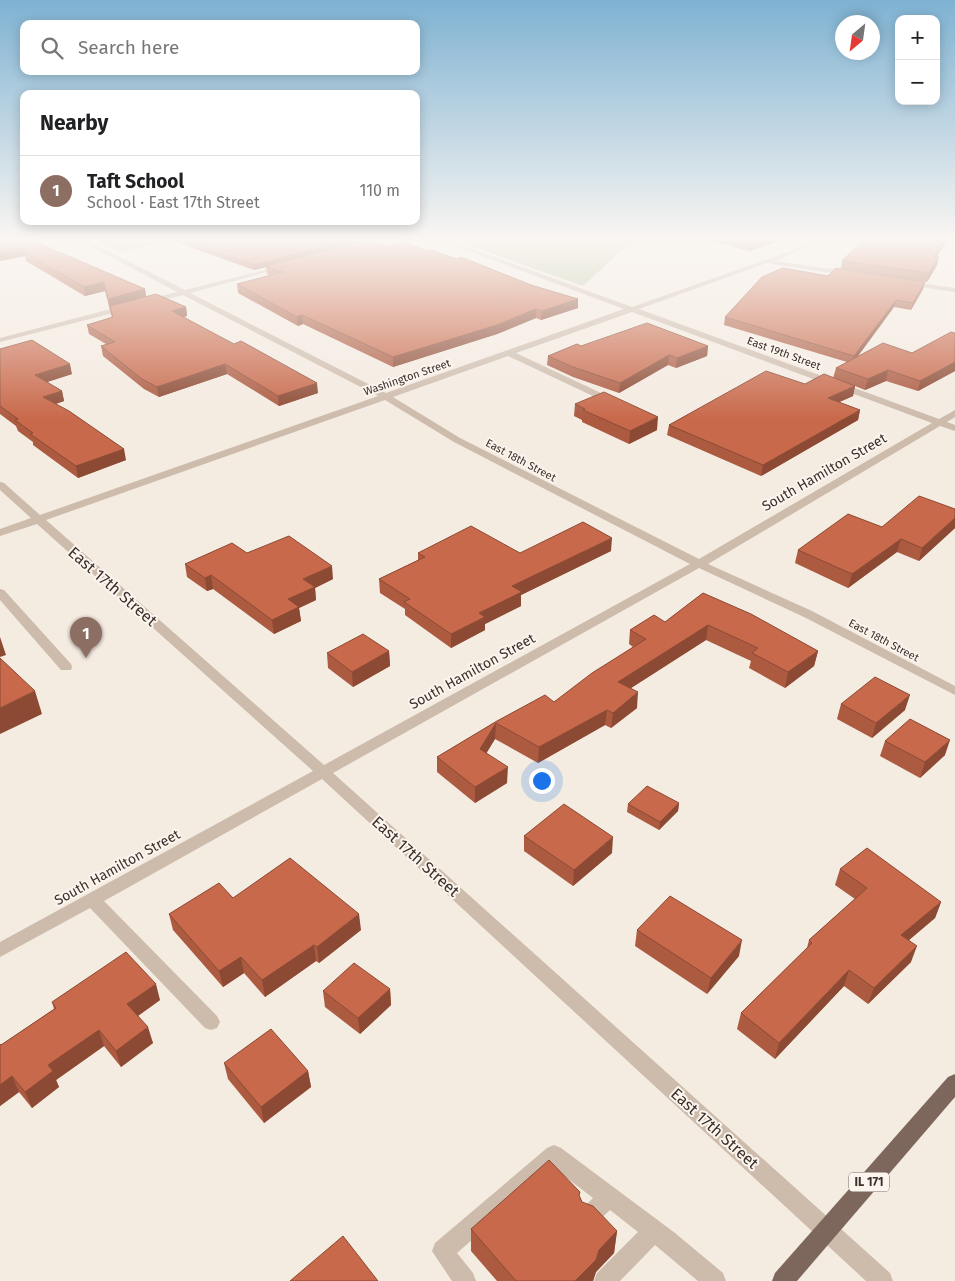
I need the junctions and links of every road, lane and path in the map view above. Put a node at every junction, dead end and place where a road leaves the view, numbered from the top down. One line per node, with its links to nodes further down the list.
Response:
1 (154, 300): 6 (street)
2 (199, 300): 8 (street, East 18th Street)
3 (608, 300): 5 (street, East 19th Street)
4 (659, 300): 5 (street, Washington Street)
5 (633, 309): 7 (street, Washington Street); 11 (street, East 19th Street)
6 (0, 340)
7 (509, 353): 8 (street, Washington Street); 9 (street)
8 (386, 396): 14 (street, Washington Street); 16 (street, East 18th Street)
9 (620, 405)
10 (955, 413): 11 (street, South Hamilton Street)
11 (940, 423): 12 (street, East 19th Street); 16 (street, South Hamilton Street)
12 (955, 428)
13 (0, 485): 14 (street, East 17th Street)
14 (38, 520): 15 (street, Washington Street); 20 (street, East 17th Street)
15 (0, 534)
16 (699, 564): 19 (street, East 18th Street); 20 (street, South Hamilton Street)
17 (0, 593): 18 (street)
18 (66, 667)
19 (955, 691)
20 (323, 772): 21 (street, South Hamilton Street); 27 (street, East 17th Street)
21 (92, 899): 22 (street, South Hamilton Street); 23 (street)
22 (0, 950)
23 (211, 1022)
24 (955, 1083): 27 (main road, IL 171)
25 (609, 1197): 26 (street); 28 (street); 29 (street)
26 (588, 1217)
27 (827, 1230): 32 (main road, IL 171); 33 (street, East 17th Street)
28 (653, 1231): 30 (street); 31 (street)
29 (465, 1281)
30 (605, 1281)
31 (714, 1281)
32 (783, 1281)
33 (882, 1281)

